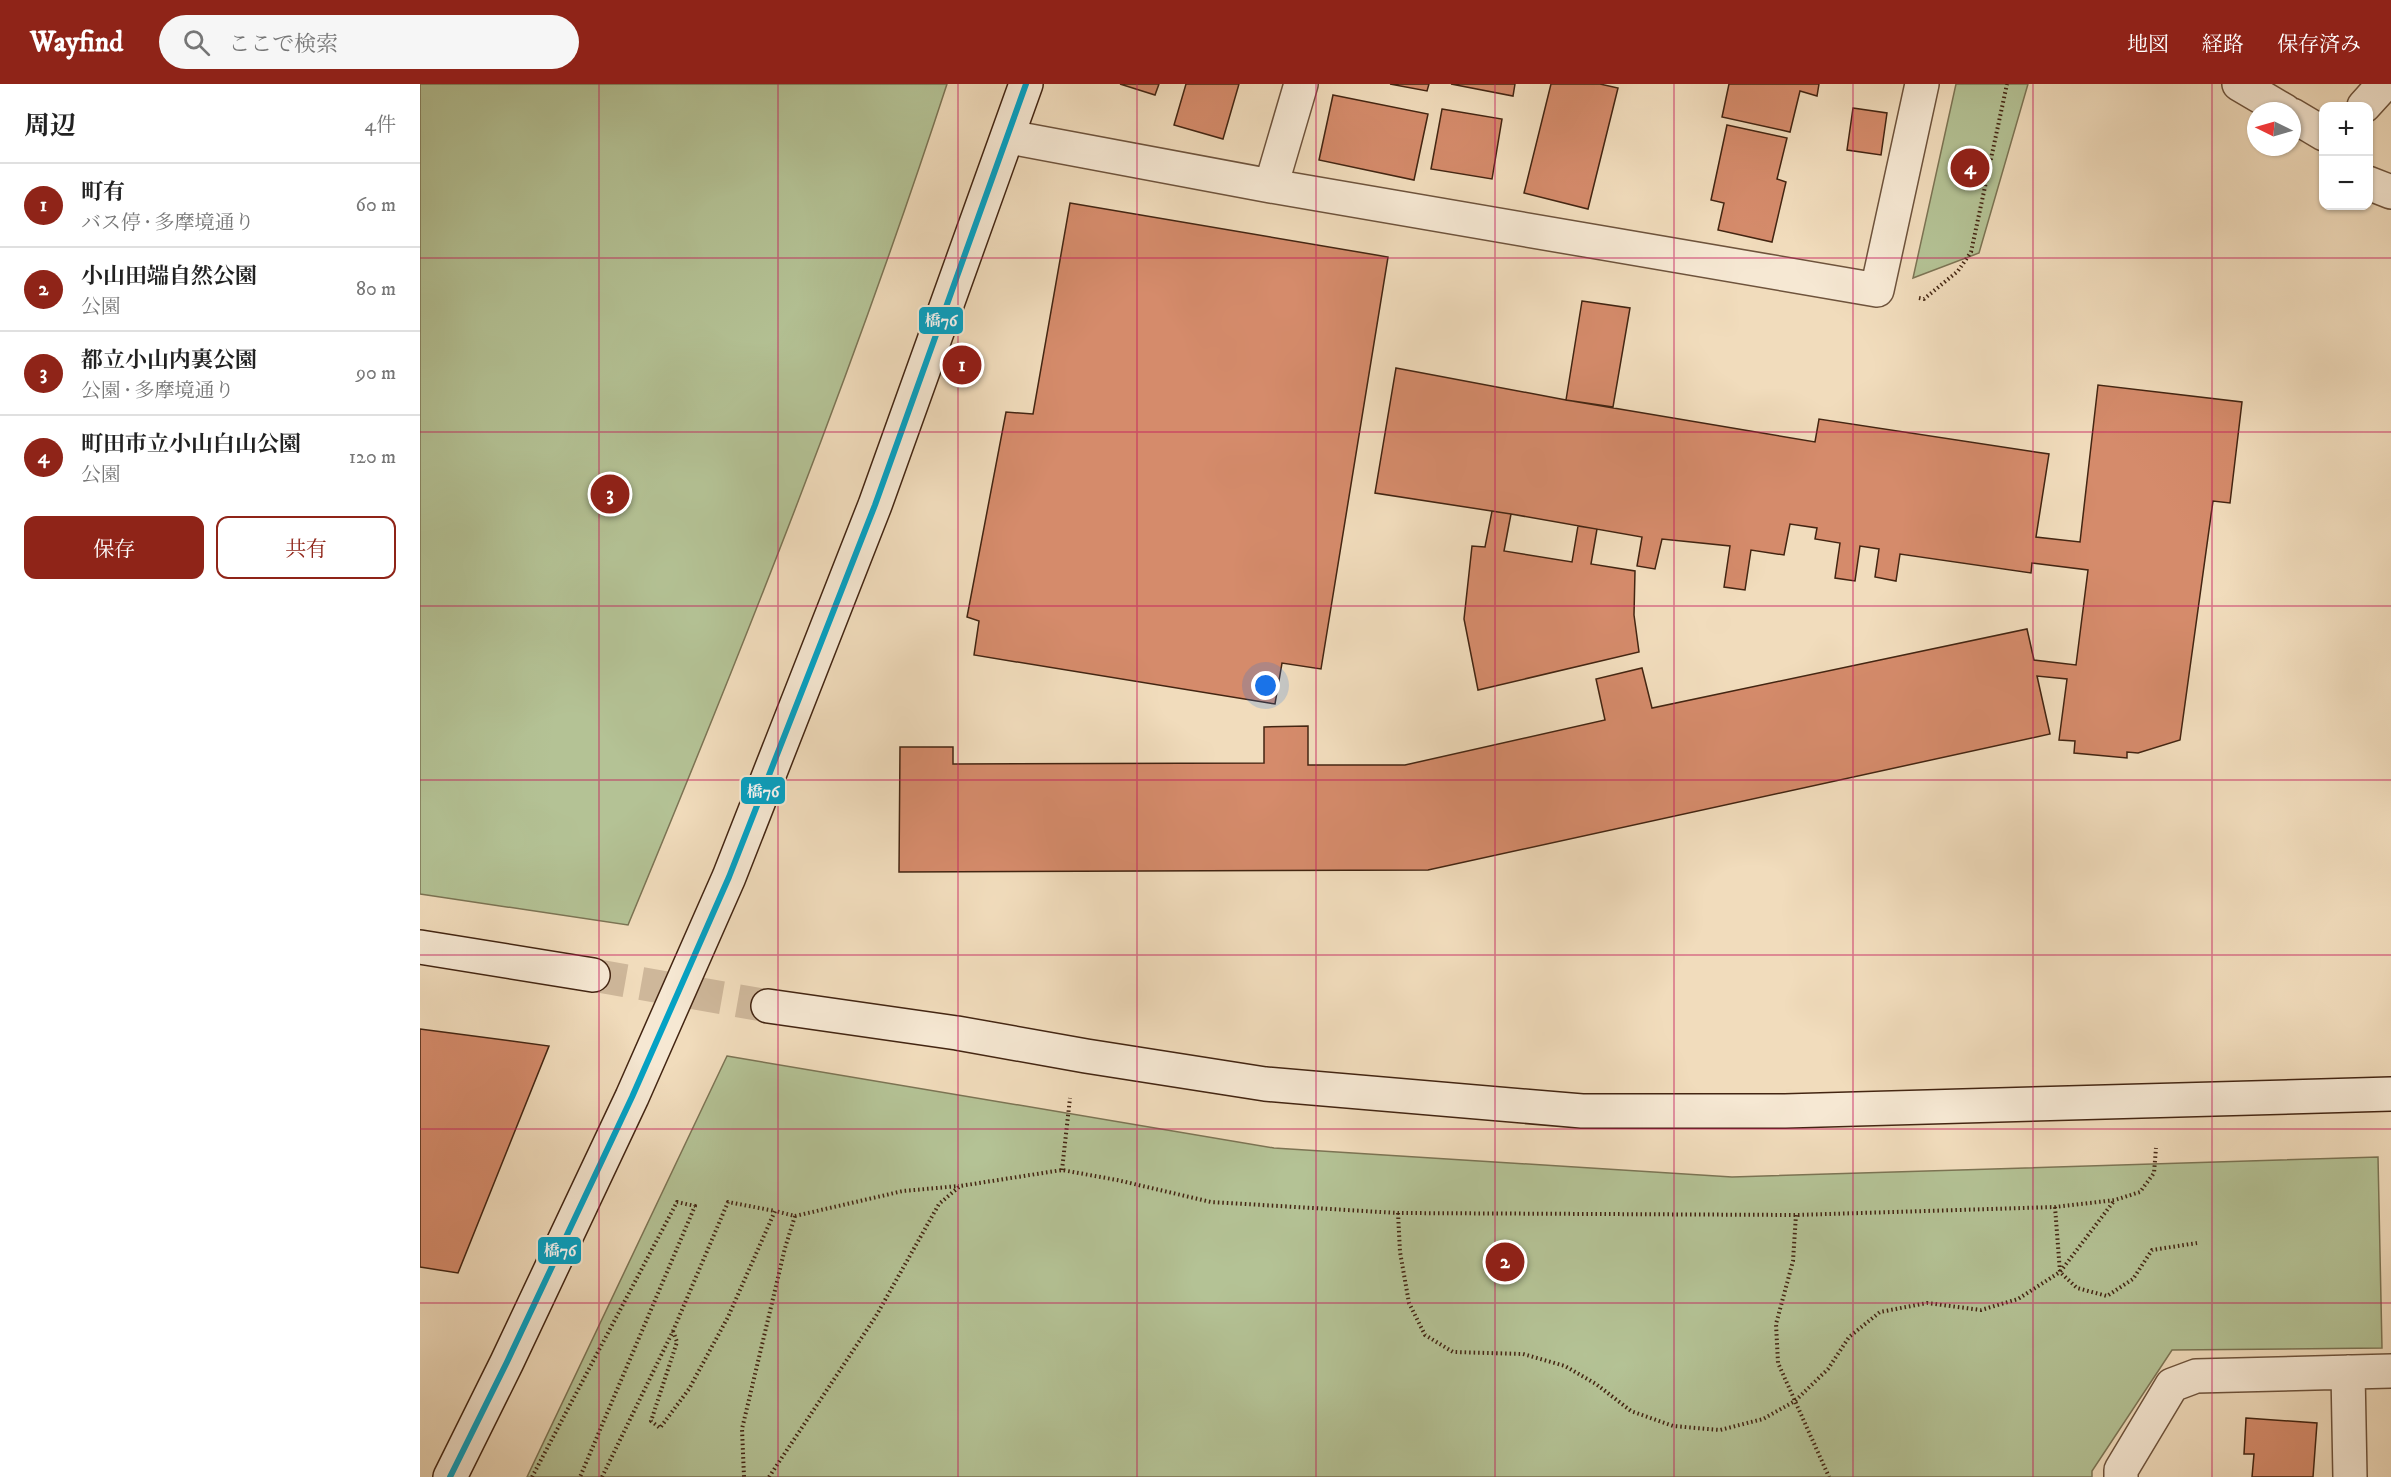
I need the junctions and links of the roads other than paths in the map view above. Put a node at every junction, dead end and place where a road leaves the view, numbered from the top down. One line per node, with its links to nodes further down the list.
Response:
1 (1026, 84): 10 (street)
2 (1301, 84): 12 (street)
3 (1922, 84): 12 (street)
4 (2239, 84): 6 (street)
5 (2384, 84): 7 (street)
6 (2270, 102)
7 (2368, 102)
8 (2301, 120): 9 (street)
9 (2319, 131)
10 (1009, 137): 12 (street); 20 (street)
11 (2373, 185): 13 (street)
12 (1271, 186)
13 (2391, 192)
14 (420, 947): 15 (street)
15 (593, 975)
16 (768, 1006): 17 (street)
17 (2391, 1094)
18 (2391, 1371): 19 (street)
19 (2348, 1372): 21 (street); 22 (street)
20 (450, 1477)
21 (2121, 1477)
22 (2350, 1477)

